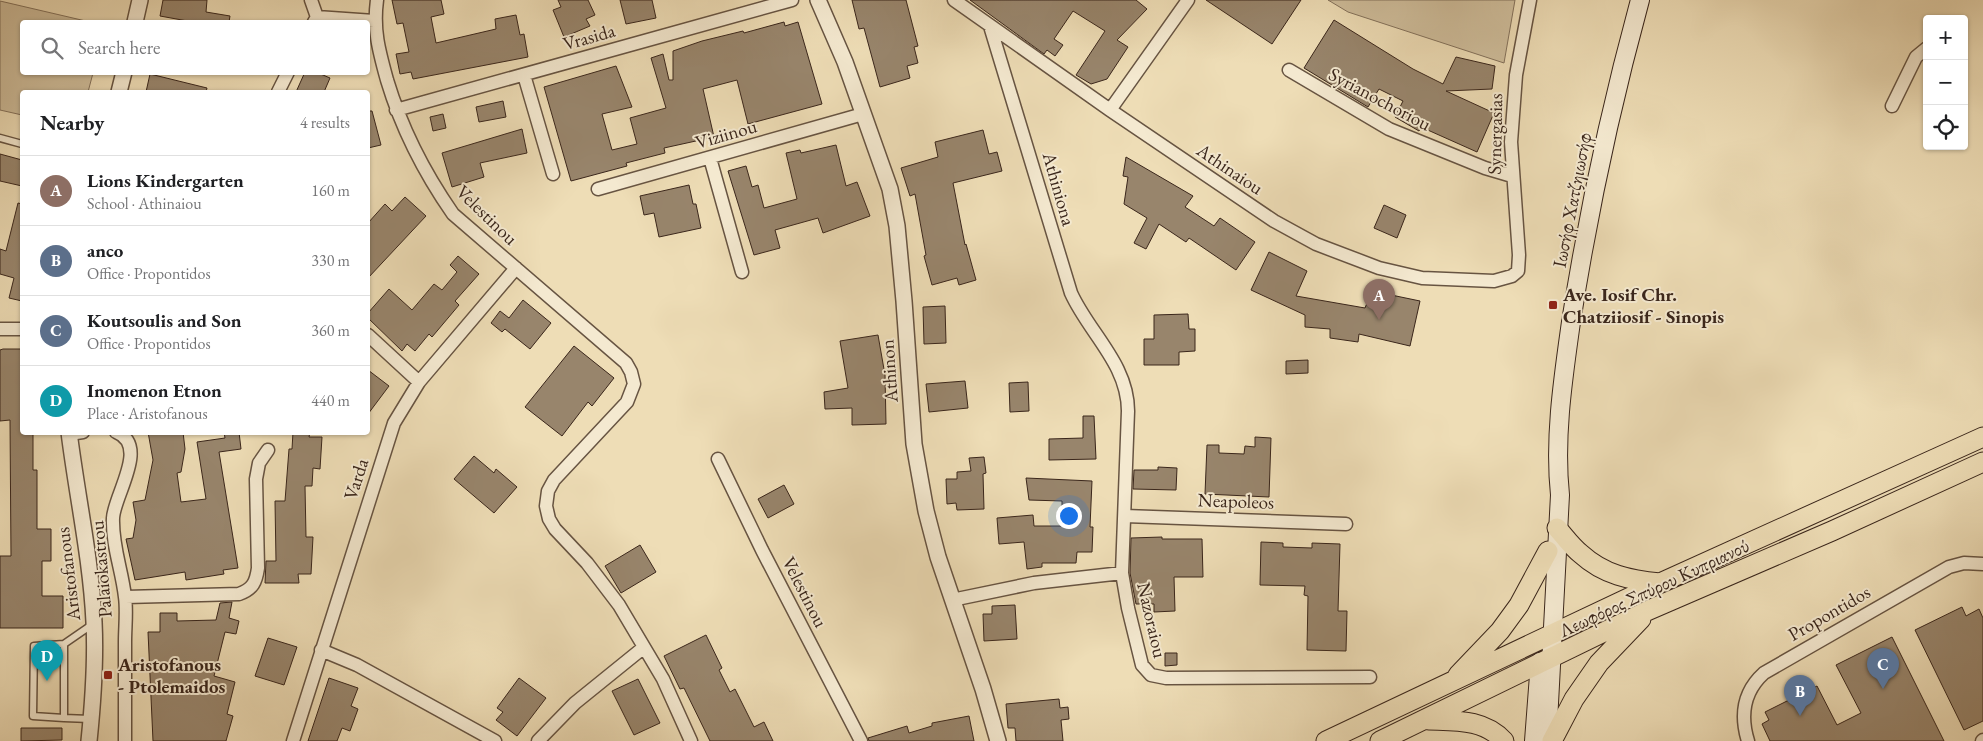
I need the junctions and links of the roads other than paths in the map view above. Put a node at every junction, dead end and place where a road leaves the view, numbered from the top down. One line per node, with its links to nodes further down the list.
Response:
1 (140, 0): 10 (street)
2 (311, 0): 11 (street)
3 (377, 0): 13 (street, Velestinou)
4 (792, 0): 19 (street, Vrasida)
5 (818, 0): 25 (street, Athinon)
6 (954, 0): 14 (street, Athinaiou)
7 (1530, 0): 30 (street, Synergasias)
8 (1640, 0): 46 (main road, Ιωσήφ Χατζηιωσήφ)
9 (1181, 2): 24 (street)
10 (135, 20)
11 (315, 20)
12 (370, 21): 13 (street)
13 (374, 21): 23 (street, Velestinou)
14 (990, 26): 24 (street, Athinaiou); 38 (street, Athiniona)
15 (1923, 51): 22 (street)
16 (1290, 70): 30 (street, Syrianochoriou)
17 (123, 75): 20 (street)
18 (286, 75): 21 (street)
19 (524, 75): 23 (street, Vrasida); 29 (street)
20 (120, 90)
21 (279, 90)
22 (1892, 106)
23 (396, 110): 32 (street, Velestinou)
24 (1110, 110): 33 (street, Athinaiou)
25 (863, 114): 28 (street, Viziinou); 55 (street, Athinon)
26 (0, 138): 27 (lane)
27 (20, 143)
28 (710, 158): 31 (street, Viziinou); 34 (street)
29 (553, 174)
30 (1512, 176): 33 (street, Synergasias)
31 (598, 189)
32 (516, 268): 39 (street, Varda); 60 (street, Velestinou)
33 (1518, 270)
34 (742, 272)
35 (0, 329): 36 (street)
36 (20, 329)
37 (370, 337): 39 (street)
38 (1110, 355): 47 (street, Nazoraiou)
39 (419, 382): 61 (street, Varda)
40 (74, 435): 57 (street, Aristofanous)
41 (121, 435): 54 (street, Palaiokastrou)
42 (1983, 437): 53 (main road, Λεωφόρος Σπύρου Κυπριανού)
43 (268, 450): 54 (street)
44 (718, 459): 74 (street, Velestinou)
45 (1983, 462): 56 (main road, Λεωφόρος Σπύρου Κυπριανού)
46 (1557, 470): 49 (main road, Ιωσήφ Χατζηιωσήφ); 50 (main road, Ιωσήφ Χατζηιωσήφ)
47 (1125, 516): 48 (street, Neapoleos); 52 (street, Nazoraiou)
48 (1346, 524)
49 (1558, 528): 53 (main road); 58 (main road, Ιωσήφ Χατζηιωσήφ)
50 (1548, 550): 58 (main road, Ιωσήφ Χατζηιωσήφ); 64 (main road)
51 (1983, 564): 82 (street, Propontidos)
52 (1122, 573): 55 (street); 63 (street, Nazoraiou)
53 (1660, 583): 58 (main road, Λεωφόρος Σπύρου Κυπριανού)
54 (126, 597): 69 (street, Palaiokastrou)
55 (952, 600): 75 (street, Athinon)
56 (1649, 610): 62 (main road, Λεωφόρος Σπύρου Κυπριανού); 81 (main road)
57 (94, 623): 59 (lane); 66 (street, Aristofanous)
58 (1548, 637): 62 (main road, Ιωσήφ Χατζηιωσήφ); 64 (main road, Λεωφόρος Σπύρου Κυπριανού)
59 (64, 644): 65 (lane); 65 (lane)
60 (643, 648): 72 (street); 73 (street)
61 (321, 650): 70 (street, Varda); 71 (street)
62 (1546, 661): 67 (main road, Λεωφόρος Σπύρου Κυπριανού); 79 (main road); 80 (main road)
63 (1370, 677)
64 (1451, 683): 76 (main road, Λεωφόρος Σπύρου Κυπριανού)
65 (64, 718): 66 (lane)
66 (91, 719): 68 (street, Aristofanous)
67 (1425, 720): 77 (main road, Λεωφόρος Σπύρου Κυπριανού); 78 (main road)
68 (89, 741)
69 (124, 741)
70 (293, 741)
71 (495, 741)
72 (538, 741)
73 (691, 741)
74 (861, 741)
75 (998, 741)
76 (1326, 741)
77 (1380, 741)
78 (1504, 741)
79 (1534, 741)
80 (1547, 741)
81 (1552, 741)
82 (1748, 741)

